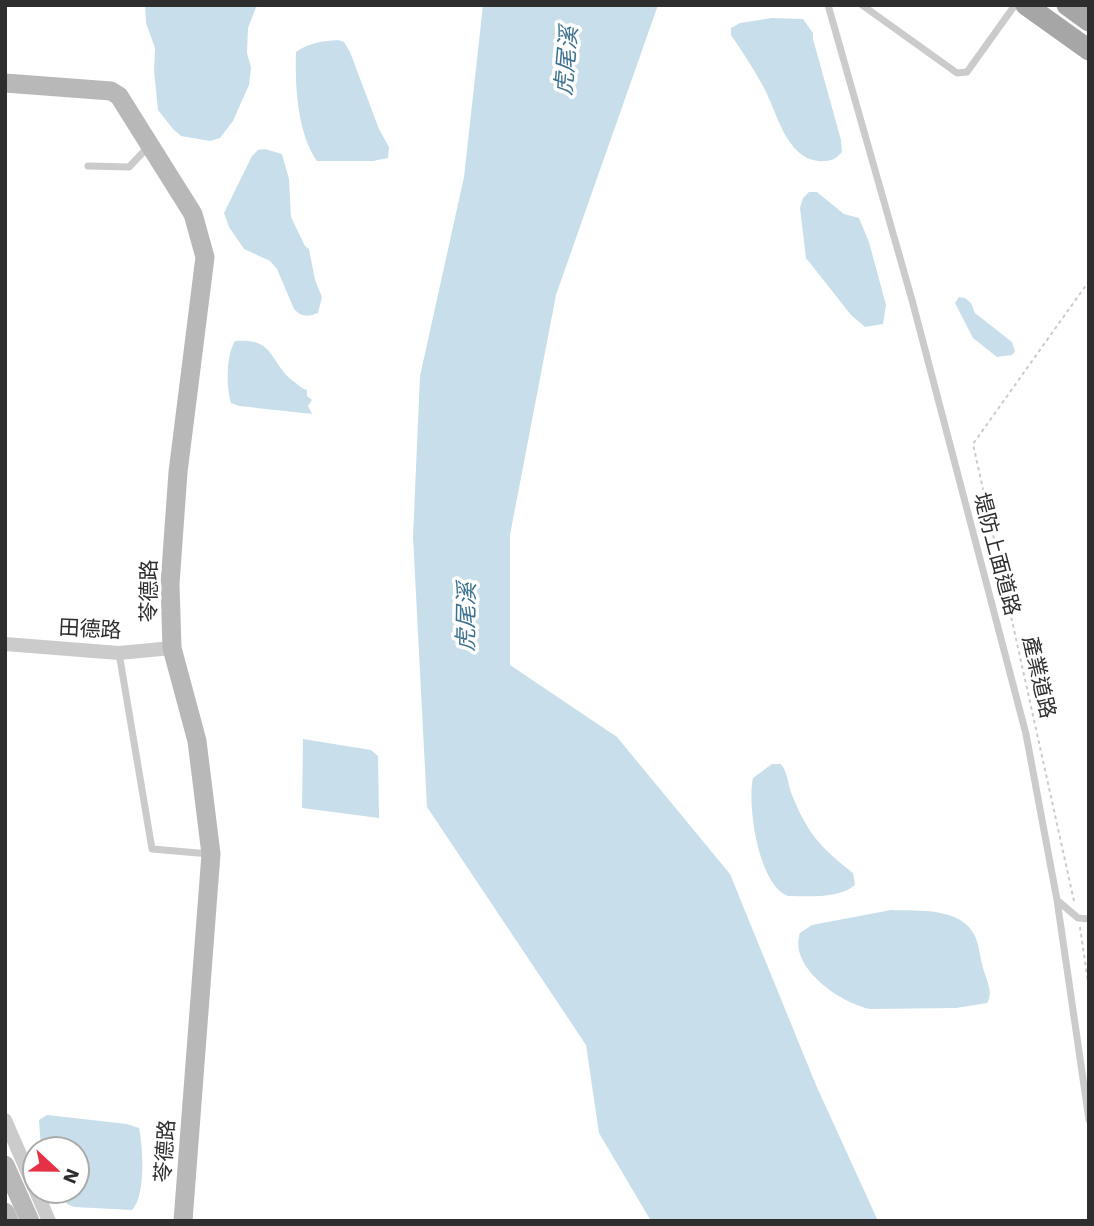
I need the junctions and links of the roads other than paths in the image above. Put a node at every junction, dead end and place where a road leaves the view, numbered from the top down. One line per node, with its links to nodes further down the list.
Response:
1 (828, 5): 15 (lane, 堤防上面道路)
2 (862, 5): 3 (lane)
3 (1015, 5)
4 (1026, 5): 7 (main road)
5 (1067, 5): 6 (main road)
6 (1089, 21)
7 (1089, 50)
8 (5, 83): 9 (street, 苓德路)
9 (150, 145): 10 (lane); 12 (street, 苓德路)
10 (88, 166)
11 (5, 644): 13 (street, 田德路)
12 (172, 648): 13 (street, 田德路); 14 (street, 苓德路)
13 (119, 653): 14 (lane)
14 (211, 854): 24 (street, 苓德路)
15 (1057, 900): 16 (lane); 18 (lane, 堤防上面道路)
16 (1089, 919)
17 (5, 1120): 19 (street)
18 (1089, 1120)
19 (21, 1156)
20 (5, 1165): 23 (street)
21 (5, 1212): 22 (street)
22 (9, 1221)
23 (30, 1221)
24 (183, 1221)

